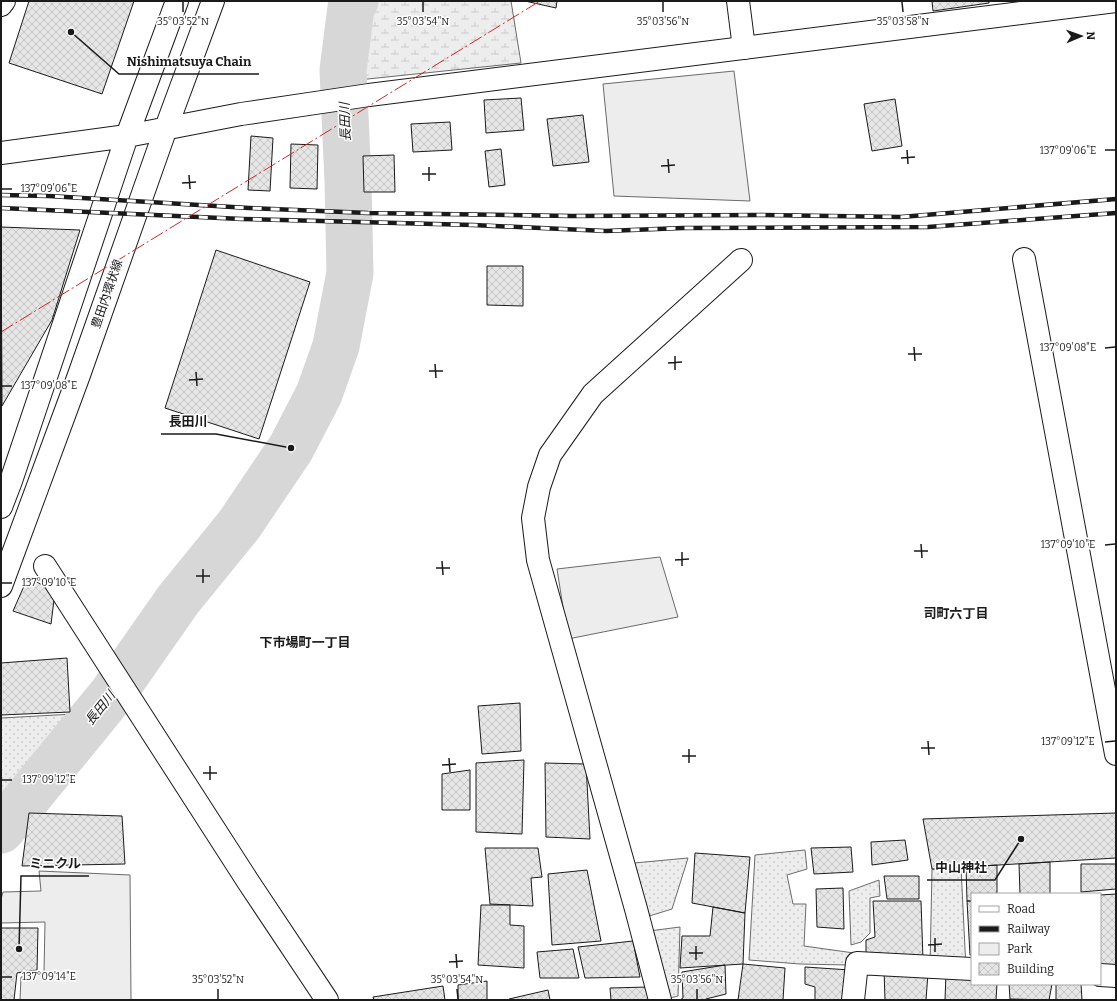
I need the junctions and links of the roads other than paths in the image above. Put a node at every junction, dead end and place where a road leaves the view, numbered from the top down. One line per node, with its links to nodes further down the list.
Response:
1 (4, 1): 6 (street)
2 (177, 1): 9 (street)
3 (213, 1): 8 (street, 豊田内環状線)
4 (738, 1): 7 (street)
5 (1116, 1): 7 (street)
6 (1, 5)
7 (744, 48): 8 (street)
8 (166, 128): 9 (street); 15 (street, 豊田内環状線)
9 (127, 136): 10 (street); 13 (street)
10 (1, 153)
11 (1024, 259): 16 (street)
12 (741, 260): 21 (street)
13 (1, 507)
14 (45, 566): 20 (street)
15 (1, 586)
16 (1116, 754)
17 (971, 969): 22 (street)
18 (1101, 975): 19 (street)
19 (1116, 976)
20 (327, 1000)
21 (660, 1000)
22 (853, 1000)

